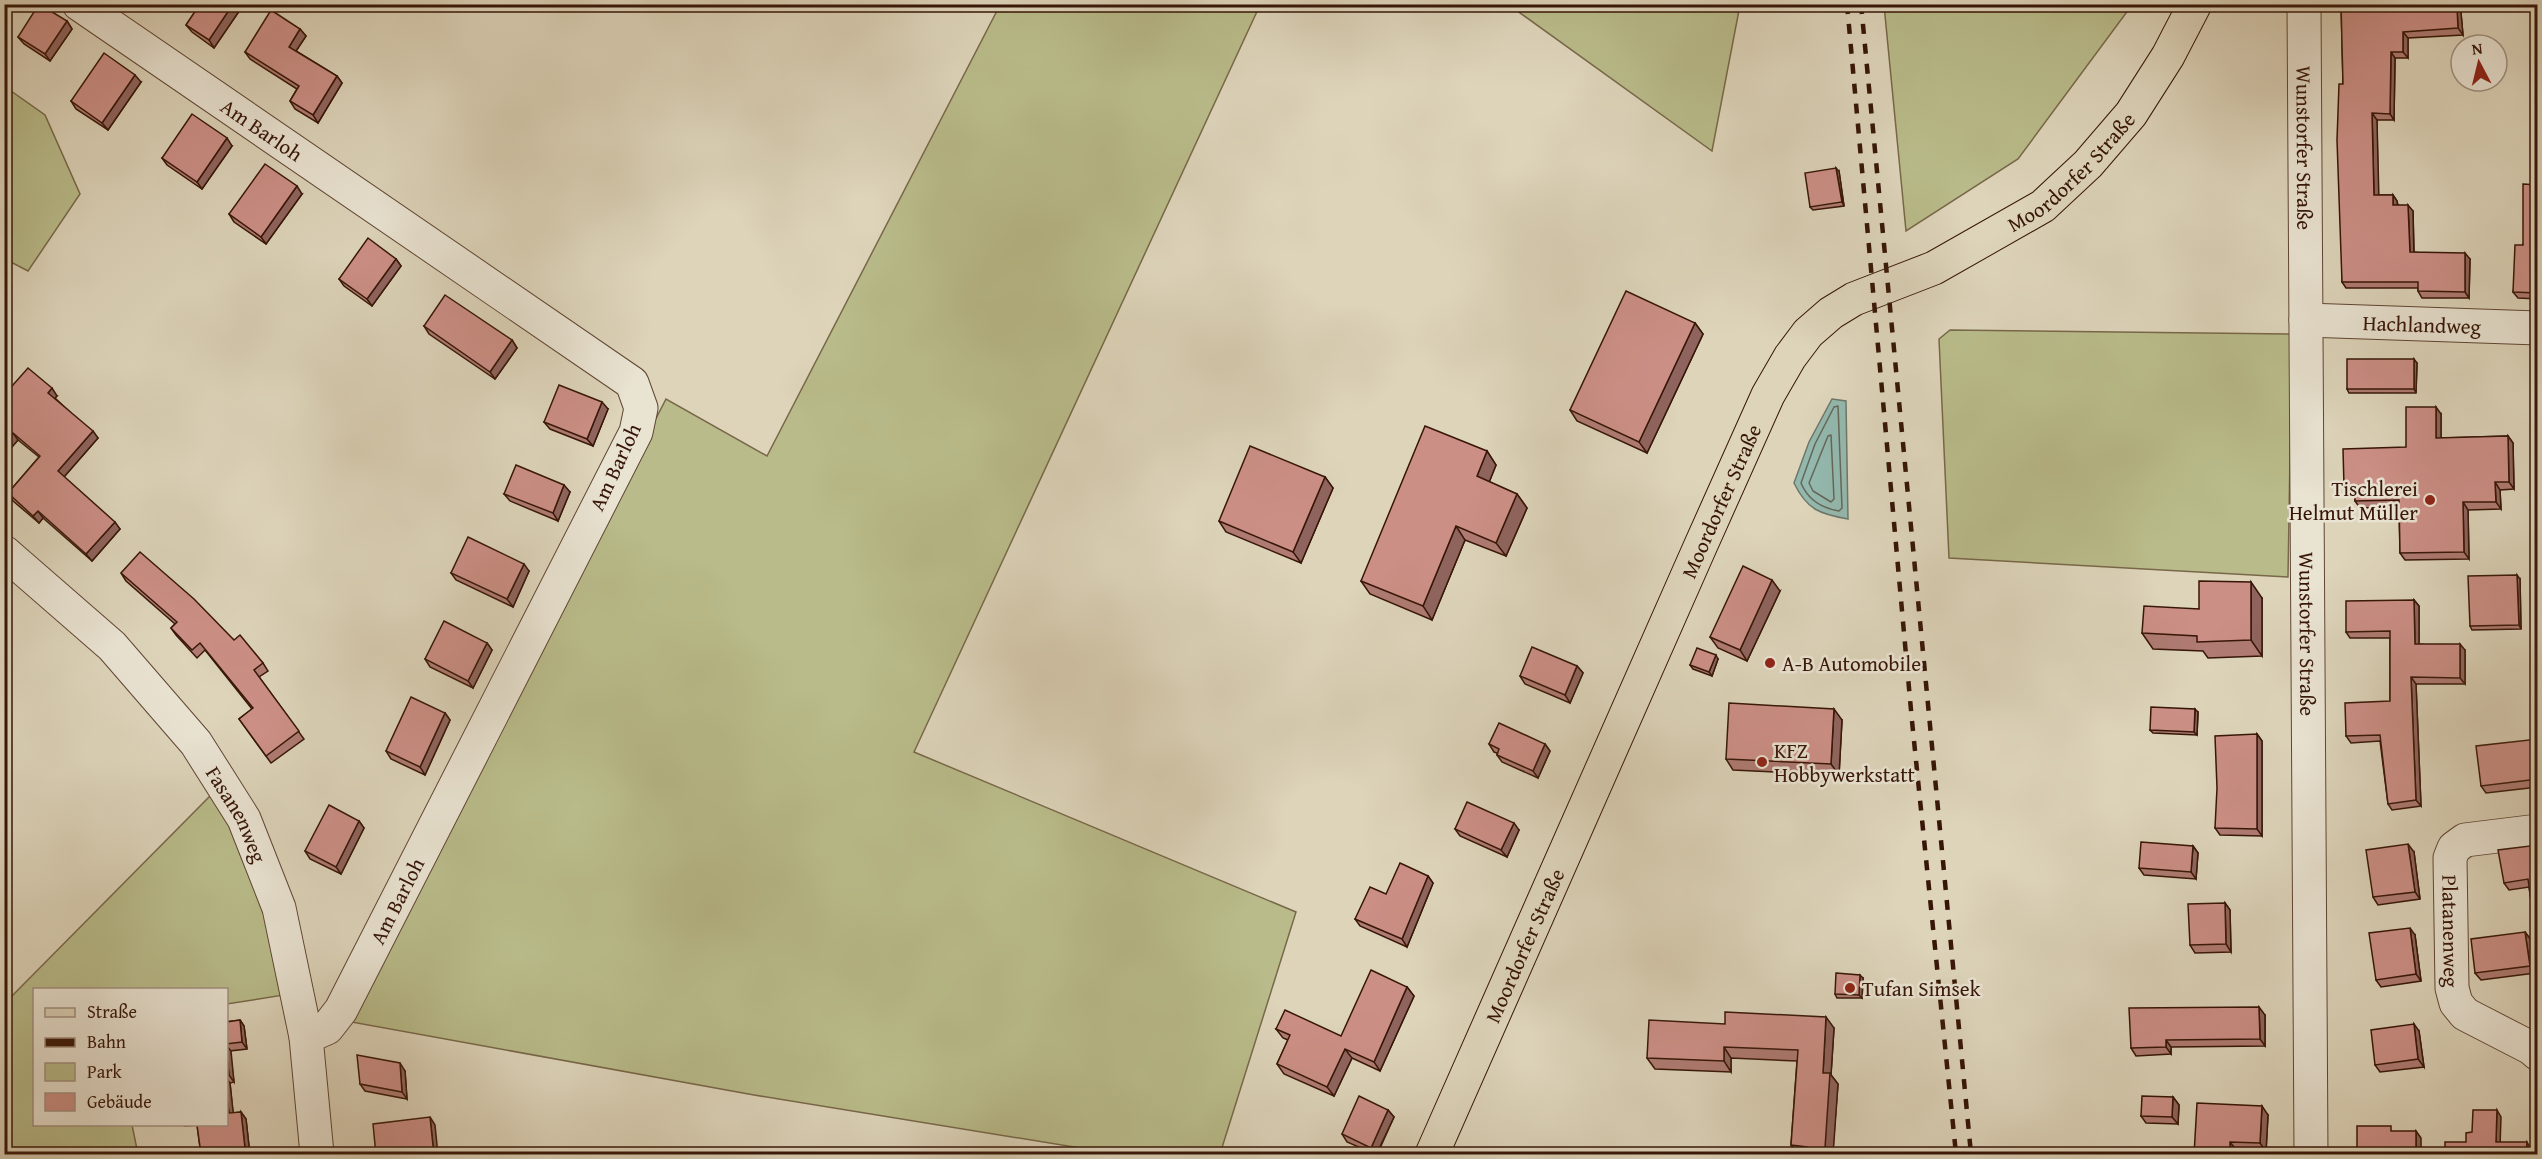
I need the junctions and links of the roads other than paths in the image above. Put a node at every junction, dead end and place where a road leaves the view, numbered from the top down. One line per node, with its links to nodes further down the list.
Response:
1 (79, 4): 8 (street, Am Barloh)
2 (2194, 4): 11 (main road, Moordorfer Straße)
3 (2304, 4): 4 (street, Wunstorfer Straße)
4 (2306, 320): 5 (street, Hachlandweg); 12 (street, Wunstorfer Straße)
5 (2538, 328)
6 (4, 552): 8 (street, Fasanenweg)
7 (2538, 831): 9 (street, Platanenweg)
8 (306, 1037): 10 (street, Fasanenweg)
9 (2538, 1054)
10 (317, 1155)
11 (1432, 1155)
12 (2311, 1155)

